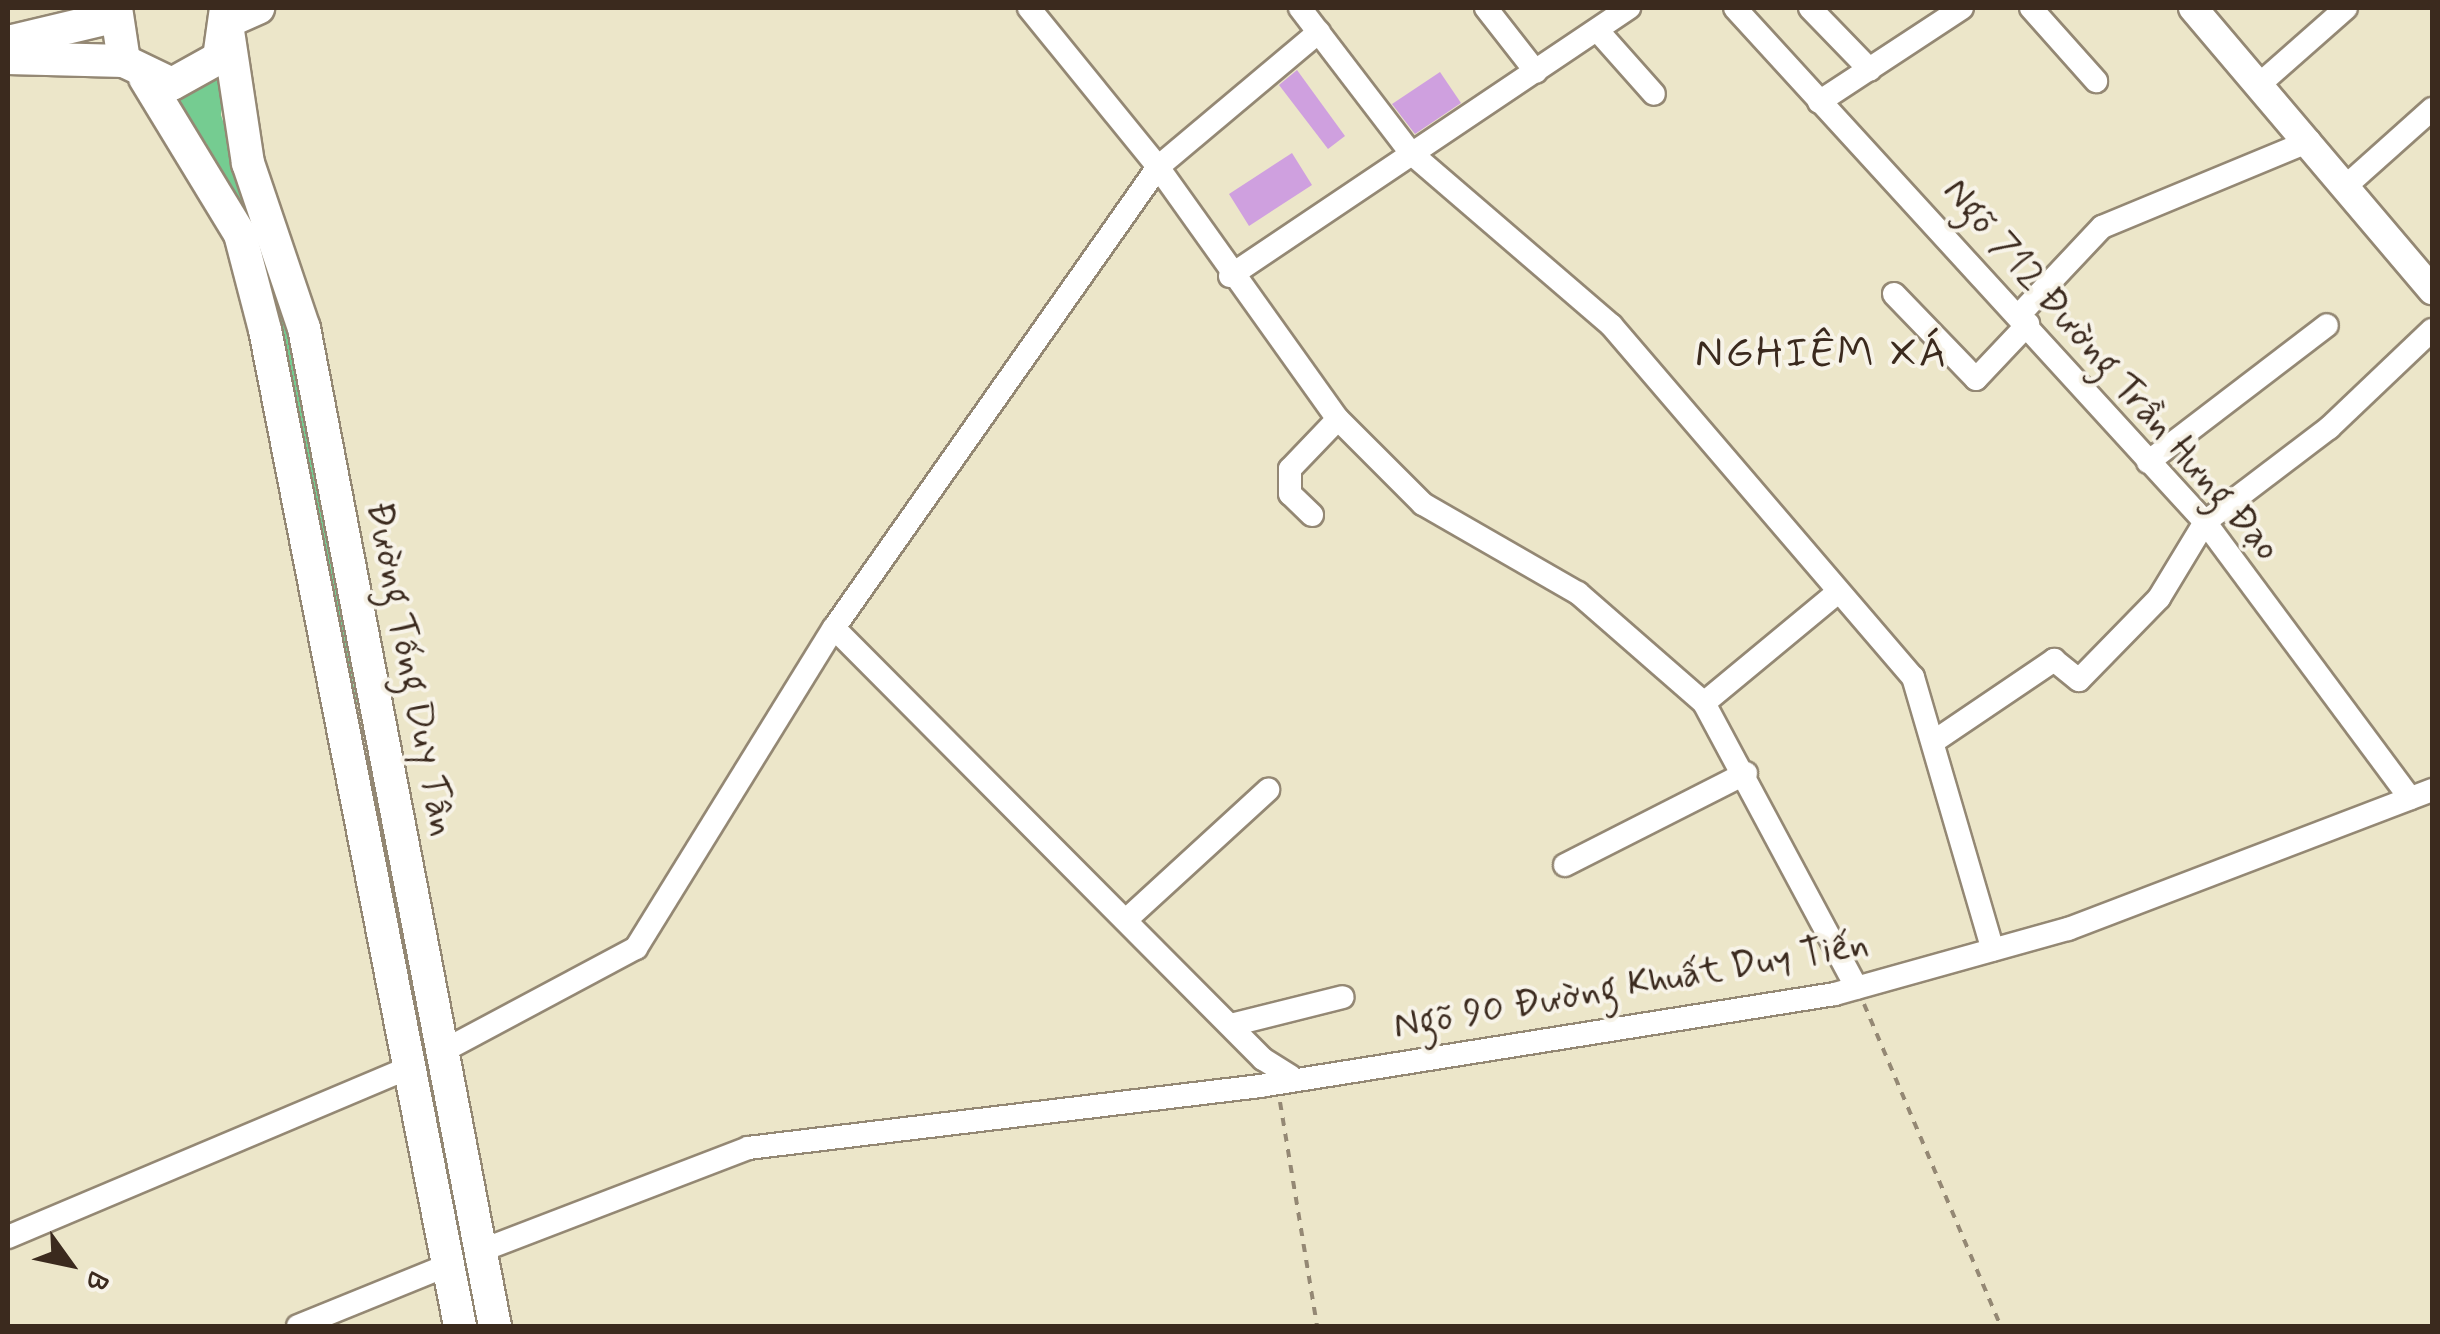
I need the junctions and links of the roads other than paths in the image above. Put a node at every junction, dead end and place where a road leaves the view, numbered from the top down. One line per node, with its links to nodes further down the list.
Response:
1 (1029, 8): 27 (street)
2 (1300, 8): 14 (street)
3 (1486, 8): 19 (street)
4 (1629, 8): 13 (street)
5 (1735, 8): 23 (street, Ngõ 712 Đường Trần Hưng Đạo)
6 (1810, 8): 18 (street)
7 (1962, 8): 18 (street)
8 (2030, 8): 20 (street)
9 (2193, 8): 21 (main road)
10 (2346, 8): 21 (street)
11 (114, 12): 15 (highway); 17 (highway, Đường Tống Duy Tân)
12 (235, 17): 17 (highway); 42 (highway, Đường Tống Duy Tân)
13 (1598, 31): 19 (street); 22 (street)
14 (1318, 32): 26 (street); 27 (street)
15 (8, 42)
16 (8, 58): 17 (highway)
17 (134, 70): 43 (highway, Đường Tống Duy Tân)
18 (1870, 70): 23 (street)
19 (1536, 72): 26 (street)
20 (2096, 80)
21 (2261, 83): 25 (main road)
22 (1654, 94)
23 (1820, 102): 32 (street, Ngõ 712 Đường Trần Hưng Đạo)
24 (2432, 109): 28 (street)
25 (2310, 141): 28 (main road); 32 (street)
26 (1412, 153): 30 (street); 39 (street)
27 (1158, 168): 30 (street); 40 (street)
28 (2347, 185): 29 (main road)
29 (2428, 272)
30 (1230, 276): 35 (street)
31 (1894, 294): 32 (street)
32 (2024, 319): 36 (street, Ngõ 712 Đường Trần Hưng Đạo)
33 (2327, 325): 36 (street)
34 (2432, 330): 38 (street)
35 (1338, 419): 37 (street); 41 (street)
36 (2148, 462): 38 (street, Ngõ 712 Đường Trần Hưng Đạo)
37 (1312, 515)
38 (2205, 522): 44 (street); 47 (street, Ngõ 712 Đường Trần Hưng Đạo)
39 (1838, 592): 41 (street); 44 (street)
40 (834, 628): 49 (street); 54 (street)
41 (1704, 703): 45 (street)
42 (379, 720): 43 (highway); 54 (highway, Đường Tống Duy Tân)
43 (342, 728): 55 (highway, Đường Tống Duy Tân)
44 (1936, 740): 50 (street)
45 (1746, 772): 48 (street); 51 (street)
46 (1268, 790): 49 (street)
47 (2421, 794): 50 (street, Ngõ 90 Đường Khuất Duy Tiến)
48 (1565, 865)
49 (1126, 920): 53 (street)
50 (1993, 950): 51 (street, Ngõ 90 Đường Khuất Duy Tiến)
51 (1858, 988): 56 (street, Ngõ 90 Đường Khuất Duy Tiến)
52 (1342, 996): 53 (street)
53 (1231, 1025): 56 (street)
54 (443, 1051): 58 (highway, Đường Tống Duy Tân)
55 (408, 1068): 57 (street); 59 (highway, Đường Tống Duy Tân)
56 (1284, 1079): 58 (street, Ngõ 90 Đường Khuất Duy Tiến)
57 (8, 1237)
58 (480, 1251): 62 (highway, Đường Tống Duy Tân)
59 (448, 1264): 60 (street); 61 (highway, Đường Tống Duy Tân)
60 (298, 1326)
61 (460, 1326)
62 (495, 1326)

